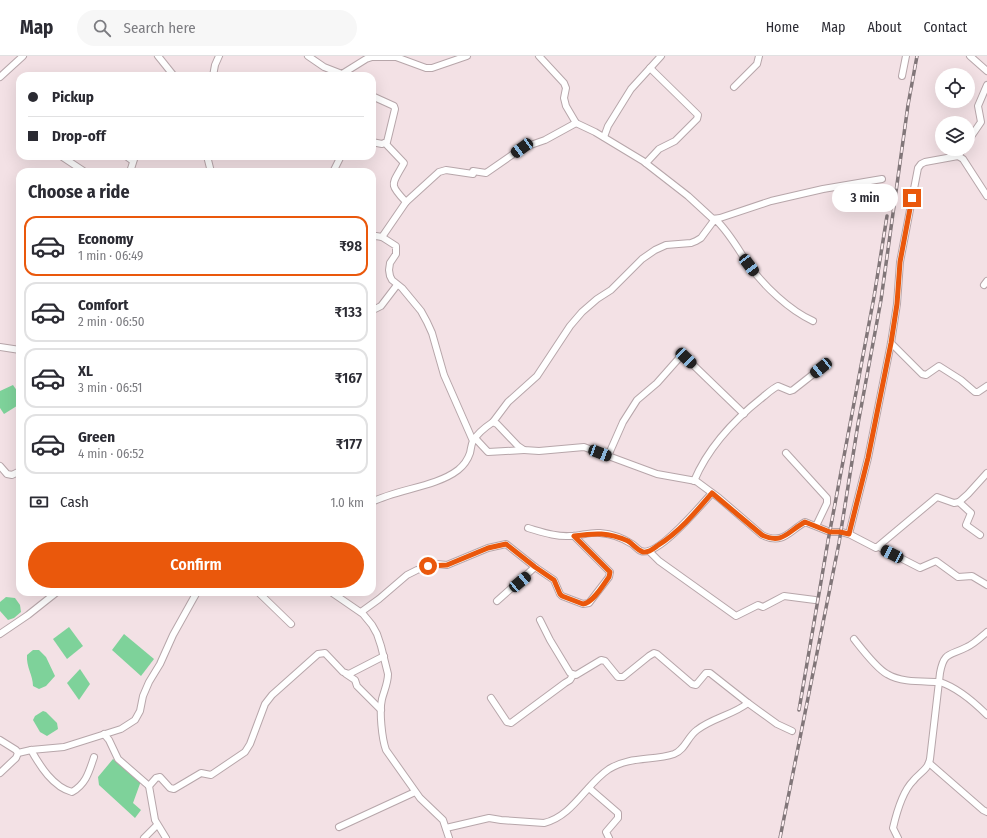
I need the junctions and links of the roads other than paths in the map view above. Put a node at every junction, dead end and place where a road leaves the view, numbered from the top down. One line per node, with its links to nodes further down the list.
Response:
1 (23, 56): 18 (street)
2 (158, 56): 13 (street)
3 (219, 56): 14 (street)
4 (308, 56): 15 (street)
5 (467, 56): 16 (street)
6 (540, 56): 22 (street)
7 (661, 56): 11 (street)
8 (759, 56): 19 (street)
9 (906, 56): 17 (street)
10 (970, 56): 12 (street)
11 (650, 68): 24 (street); 29 (street)
12 (987, 71)
13 (171, 72)
14 (214, 72)
15 (335, 72)
16 (346, 72)
17 (902, 76)
18 (0, 77)
19 (734, 87)
20 (986, 88): 23 (street)
21 (376, 98): 25 (street)
22 (576, 123): 24 (street); 33 (street)
23 (975, 131)
24 (604, 137): 29 (street)
25 (387, 141): 26 (street); 33 (street)
26 (376, 142)
27 (958, 156): 32 (street); 40 (street)
28 (67, 160): 30 (street)
29 (646, 164): 34 (street)
30 (80, 168)
31 (882, 179): 34 (street)
32 (987, 196)
33 (406, 202): 36 (street)
34 (715, 220): 39 (street); 46 (street)
35 (376, 236): 36 (street)
36 (382, 237): 37 (street)
37 (397, 284): 38 (street); 47 (street)
38 (376, 308)
39 (813, 321)
40 (891, 343): 44 (street); 60 (street)
41 (0, 347): 42 (street)
42 (16, 349)
43 (821, 368): 45 (street)
44 (987, 386)
45 (744, 414): 49 (street); 54 (street)
46 (493, 422): 47 (street); 48 (street)
47 (474, 440): 48 (street); 56 (street)
48 (524, 450): 49 (street)
49 (610, 451): 54 (street)
50 (786, 453): 58 (street)
51 (0, 466): 52 (street)
52 (16, 472)
53 (987, 473): 57 (street)
54 (695, 478): 55 (street)
55 (712, 493): 58 (street); 64 (street)
56 (376, 500)
57 (959, 502): 61 (street); 63 (street)
58 (816, 526): 60 (street)
59 (528, 528): 62 (street)
60 (849, 534): 63 (street)
61 (980, 535)
62 (574, 536): 64 (street); 65 (street)
63 (879, 547): 66 (street)
64 (649, 551): 71 (street)
65 (535, 567): 72 (street); 73 (street)
66 (987, 585)
67 (52, 596): 77 (street)
68 (195, 596): 88 (street)
69 (262, 596): 75 (street)
70 (336, 596): 73 (street)
71 (815, 600)
72 (497, 601)
73 (361, 612): 79 (street)
74 (540, 620): 81 (street)
75 (291, 624)
76 (987, 632): 82 (street)
77 (0, 634)
78 (854, 639): 82 (street)
79 (384, 656): 80 (street); 85 (street)
80 (346, 674): 85 (street); 95 (street)
81 (573, 675): 83 (street); 84 (street)
82 (940, 682): 86 (street); 93 (street)
83 (491, 698)
84 (748, 703): 87 (street); 96 (street)
85 (381, 710): 97 (street)
86 (987, 715)
87 (792, 731)
88 (104, 734): 90 (street); 95 (street)
89 (0, 740): 91 (street)
90 (31, 750): 91 (street); 92 (street)
91 (18, 754): 94 (street)
92 (94, 757)
93 (929, 763): 98 (street); 106 (street)
94 (0, 773)
95 (149, 786): 99 (street)
96 (589, 788): 101 (street); 105 (street)
97 (415, 792): 100 (street); 101 (street)
98 (987, 812)
99 (157, 825): 102 (street); 103 (street)
100 (340, 827)
101 (446, 828): 104 (street)
102 (144, 838)
103 (166, 838)
104 (449, 838)
105 (609, 838)
106 (898, 838)

